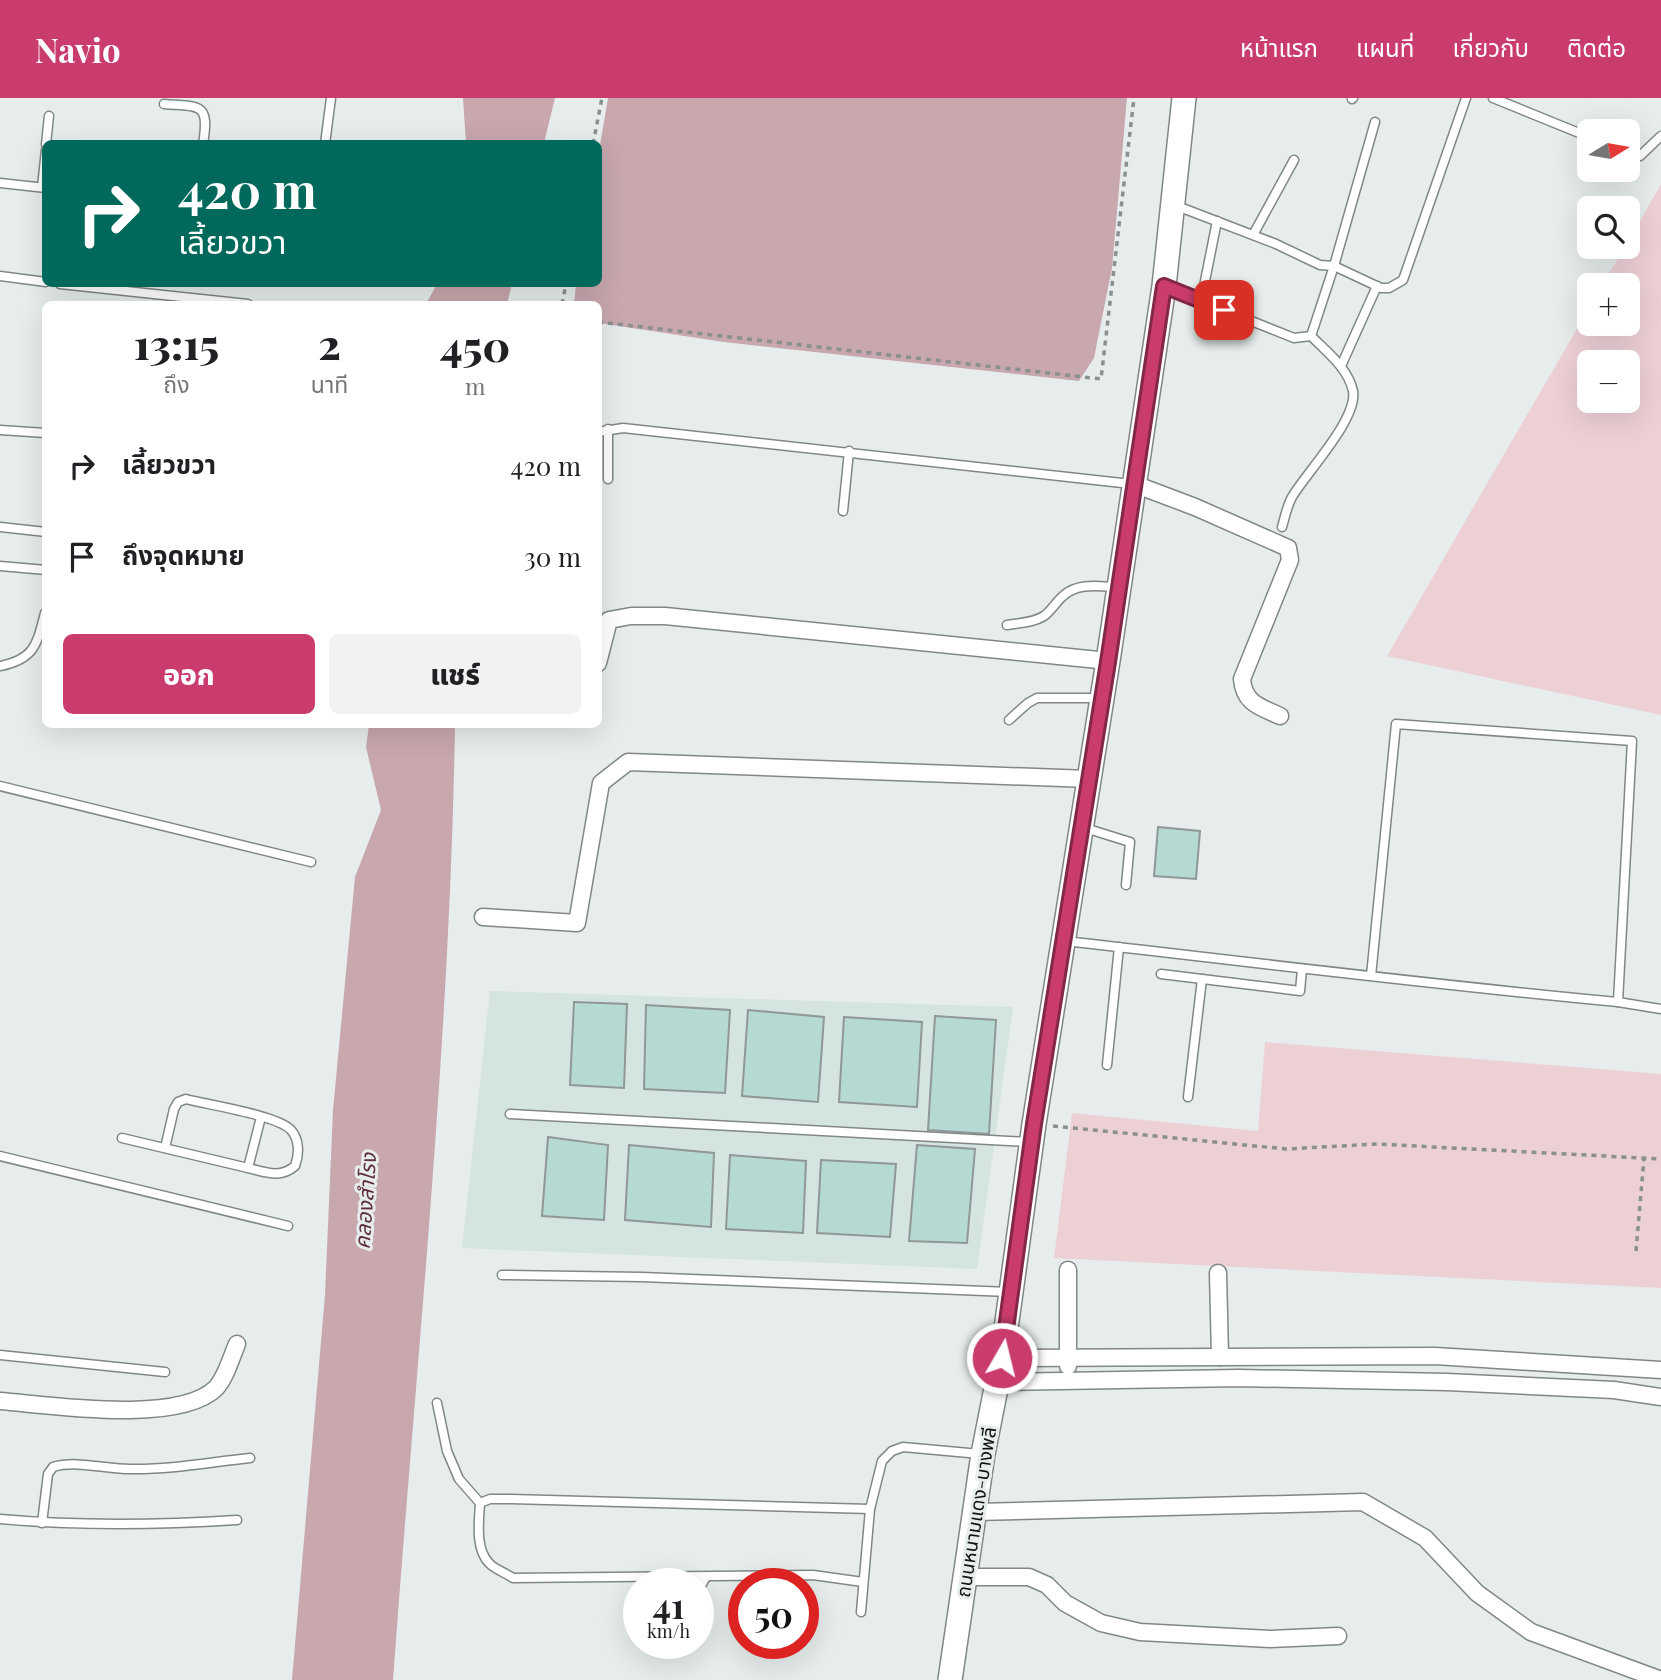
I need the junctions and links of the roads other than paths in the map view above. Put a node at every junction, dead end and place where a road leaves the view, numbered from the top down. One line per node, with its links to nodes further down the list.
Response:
1 (331, 98): 12 (lane)
2 (1184, 98): 17 (main road, ถนนหนามแดง-บางพลี)
3 (1466, 98): 24 (lane)
4 (1493, 98): 8 (lane)
5 (164, 104): 11 (lane)
6 (49, 116): 10 (lane)
7 (1375, 122): 20 (lane)
8 (1577, 132)
9 (1661, 136): 13 (lane)
10 (46, 140)
11 (204, 140)
12 (326, 140)
13 (1640, 156)
14 (1294, 160): 19 (lane)
15 (0, 183): 16 (lane)
16 (42, 187)
17 (1174, 205): 18 (lane); 23 (main road, ถนนหนามแดง-บางพลี)
18 (1217, 221): 19 (lane); 27 (lane)
19 (1253, 235): 20 (lane)
20 (1334, 266): 24 (lane); 28 (lane)
21 (0, 276): 22 (lane)
22 (42, 281)
23 (1164, 286): 27 (lane); 36 (main road, ถนนหนามแดง-บางพลี)
24 (1377, 286): 29 (lane)
25 (88, 287): 26 (lane)
26 (220, 301)
27 (1201, 301): 28 (lane)
28 (1311, 336): 29 (lane)
29 (1341, 366): 39 (lane)
30 (608, 429): 32 (lane); 34 (lane); 35 (lane)
31 (0, 430): 33 (lane)
32 (602, 431)
33 (42, 433)
34 (849, 451): 36 (lane); 37 (lane)
35 (608, 479)
36 (1134, 484): 43 (main road, ถนนหนามแดง-บางพลี); 50 (street)
37 (843, 511)
38 (0, 527): 40 (lane)
39 (1282, 527)
40 (42, 532)
41 (0, 566): 42 (lane)
42 (42, 570)
43 (1118, 587): 46 (lane); 47 (main road, ถนนหนามแดง-บางพลี)
44 (604, 616): 47 (street)
45 (42, 622): 48 (lane)
46 (1007, 625)
47 (1108, 662): 49 (main road, ถนนหนามแดง-บางพลี)
48 (0, 666)
49 (1102, 698): 51 (lane); 52 (main road, ถนนหนามแดง-บางพลี)
50 (1280, 716)
51 (1009, 720)
52 (1089, 779): 54 (main road, ถนนหนามแดง-บางพลี); 57 (street)
53 (0, 786): 55 (lane)
54 (1082, 827): 56 (lane); 58 (main road, ถนนหนามแดง-บางพลี)
55 (311, 862)
56 (1126, 885)
57 (483, 917)
58 (1063, 941): 59 (lane); 70 (main road, ถนนหนามแดง-บางพลี)
59 (1119, 947): 60 (lane); 66 (lane)
60 (1302, 969): 62 (lane); 63 (lane)
61 (1161, 974): 63 (lane)
62 (1371, 976): 64 (lane); 64 (lane)
63 (1202, 979): 67 (lane)
64 (1618, 1002): 65 (lane)
65 (1661, 1009)
66 (1107, 1065)
67 (1188, 1097)
68 (510, 1114): 70 (lane)
69 (261, 1117): 72 (lane); 74 (lane); 74 (lane)
70 (1032, 1133): 79 (main road, ถนนหนามแดง-บางพลี)
71 (122, 1138): 72 (lane)
72 (165, 1148): 74 (lane)
73 (0, 1156): 75 (lane)
74 (248, 1168)
75 (288, 1226)
76 (1068, 1270): 84 (street)
77 (1218, 1273): 82 (street)
78 (502, 1275): 79 (lane)
79 (1011, 1292): 83 (main road, ถนนหนามแดง-บางพลี)
80 (237, 1344): 90 (street)
81 (0, 1355): 86 (lane)
82 (1220, 1357): 84 (street); 85 (street)
83 (1002, 1358): 84 (street); 88 (main road, ถนนหนามแดง-บางพลี)
84 (1068, 1358): 87 (street)
85 (1661, 1370)
86 (165, 1372)
87 (1068, 1381): 88 (street); 89 (street)
88 (997, 1382): 92 (main road, ถนนหนามแดง-บางพลี)
89 (1661, 1397)
90 (0, 1401)
91 (437, 1404): 94 (lane)
92 (983, 1454): 95 (lane); 96 (main road, ถนนหนามแดง-บางพลี)
93 (250, 1458): 99 (lane)
94 (480, 1503): 95 (lane); 100 (lane)
95 (870, 1509): 103 (lane)
96 (975, 1512): 102 (main road, ถนนหนามแดง-บางพลี); 107 (street)
97 (0, 1519): 99 (lane)
98 (237, 1520): 99 (lane)
99 (42, 1523)
100 (623, 1577)
101 (714, 1577): 103 (lane)
102 (964, 1577): 105 (street); 106 (main road, ถนนหนามแดง-บางพลี)
103 (863, 1583): 104 (lane)
104 (861, 1612)
105 (1338, 1636)
106 (950, 1680)
107 (1661, 1680)

